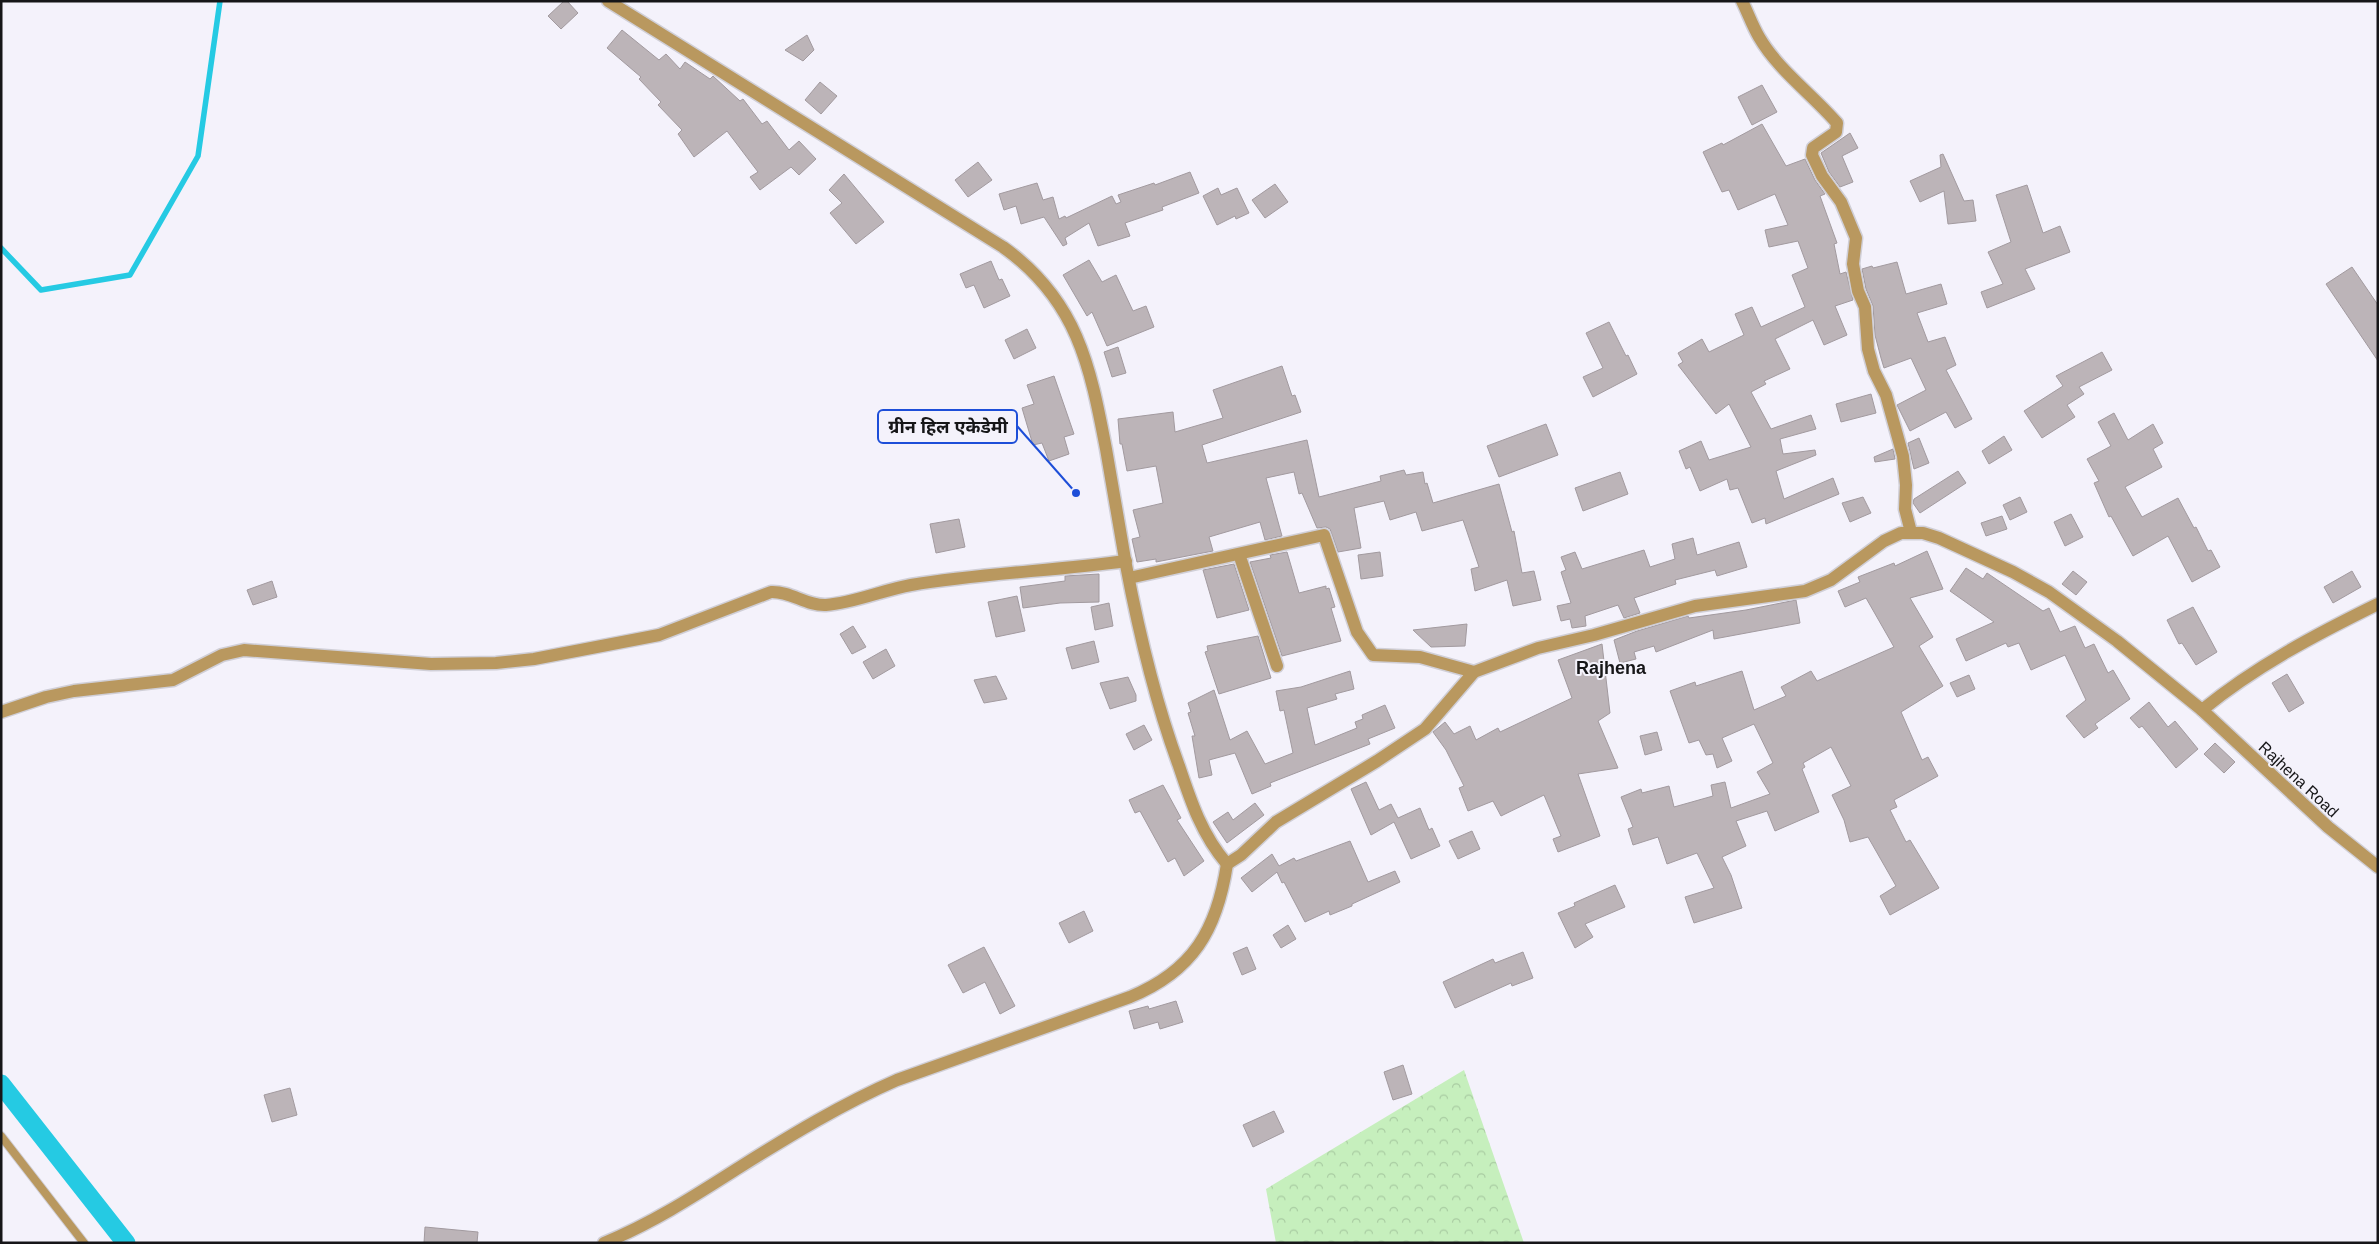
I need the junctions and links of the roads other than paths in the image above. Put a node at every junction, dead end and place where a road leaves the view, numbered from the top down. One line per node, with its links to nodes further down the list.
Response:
1 (608, 1): 5 (street)
2 (1742, 1): 3 (street)
3 (1912, 532): 9 (street); 10 (street, Rajhena Road)
4 (1239, 554): 6 (street); 8 (street); 9 (street)
5 (1126, 562): 6 (street); 11 (street)
6 (1129, 578): 12 (street)
7 (2378, 604): 10 (street)
8 (1277, 666)
9 (1474, 672): 12 (street)
10 (2202, 710): 13 (street, Rajhena Road)
11 (1, 712)
12 (1227, 864): 16 (street)
13 (2378, 868)
14 (1, 1136): 15 (lane)
15 (84, 1243)
16 (604, 1243)

